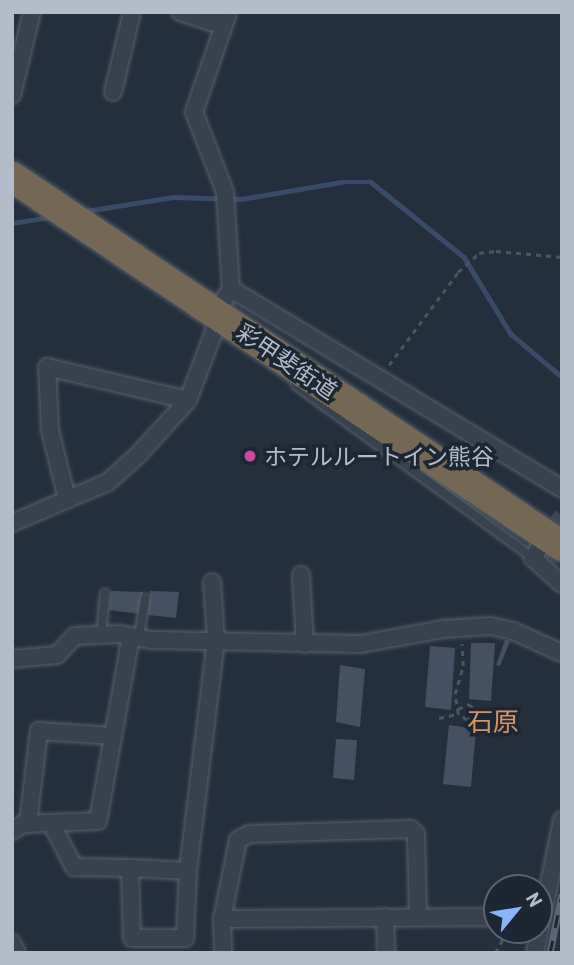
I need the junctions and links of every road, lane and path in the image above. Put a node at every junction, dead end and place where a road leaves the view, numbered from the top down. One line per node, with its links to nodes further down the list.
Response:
1 (32, 12): 6 (street)
2 (132, 12): 5 (street)
3 (180, 12): 4 (street)
4 (227, 15): 10 (street)
5 (113, 92)
6 (12, 95)
7 (12, 159): 10 (highway, 彩甲斐街道)
8 (12, 177): 10 (highway, 彩甲斐街道)
9 (562, 257): 11 (path)
10 (225, 302): 11 (street); 12 (street); 16 (highway, 彩甲斐街道); 16 (highway, 彩甲斐街道)
11 (379, 379): 13 (street)
12 (188, 400): 14 (street); 14 (street)
13 (562, 489)
14 (67, 499): 15 (street)
15 (12, 523)
16 (550, 543): 19 (street)
17 (301, 575): 26 (street)
18 (212, 582): 25 (street)
19 (562, 584)
20 (105, 593): 23 (lane)
21 (145, 598): 24 (lane)
22 (455, 629): 26 (street); 27 (street); 29 (path)
23 (101, 635): 24 (street); 28 (street)
24 (135, 637): 25 (street); 31 (street)
25 (216, 640): 26 (street); 37 (street)
26 (305, 644)
27 (562, 653)
28 (12, 659)
29 (457, 711): 29 (path); 30 (path)
30 (439, 718)
31 (113, 736): 33 (street); 34 (street)
32 (562, 820): 38 (street)
33 (51, 823): 34 (street); 36 (street)
34 (28, 824): 35 (street)
35 (12, 831)
36 (130, 868): 37 (street); 44 (street)
37 (188, 871): 44 (street)
38 (551, 874)
39 (385, 917): 40 (street); 42 (street); 47 (street)
40 (418, 917): 41 (street); 42 (street)
41 (483, 917)
42 (222, 919): 46 (street)
43 (12, 943): 45 (street)
44 (133, 945)
45 (17, 953)
46 (223, 953)
47 (386, 953)

